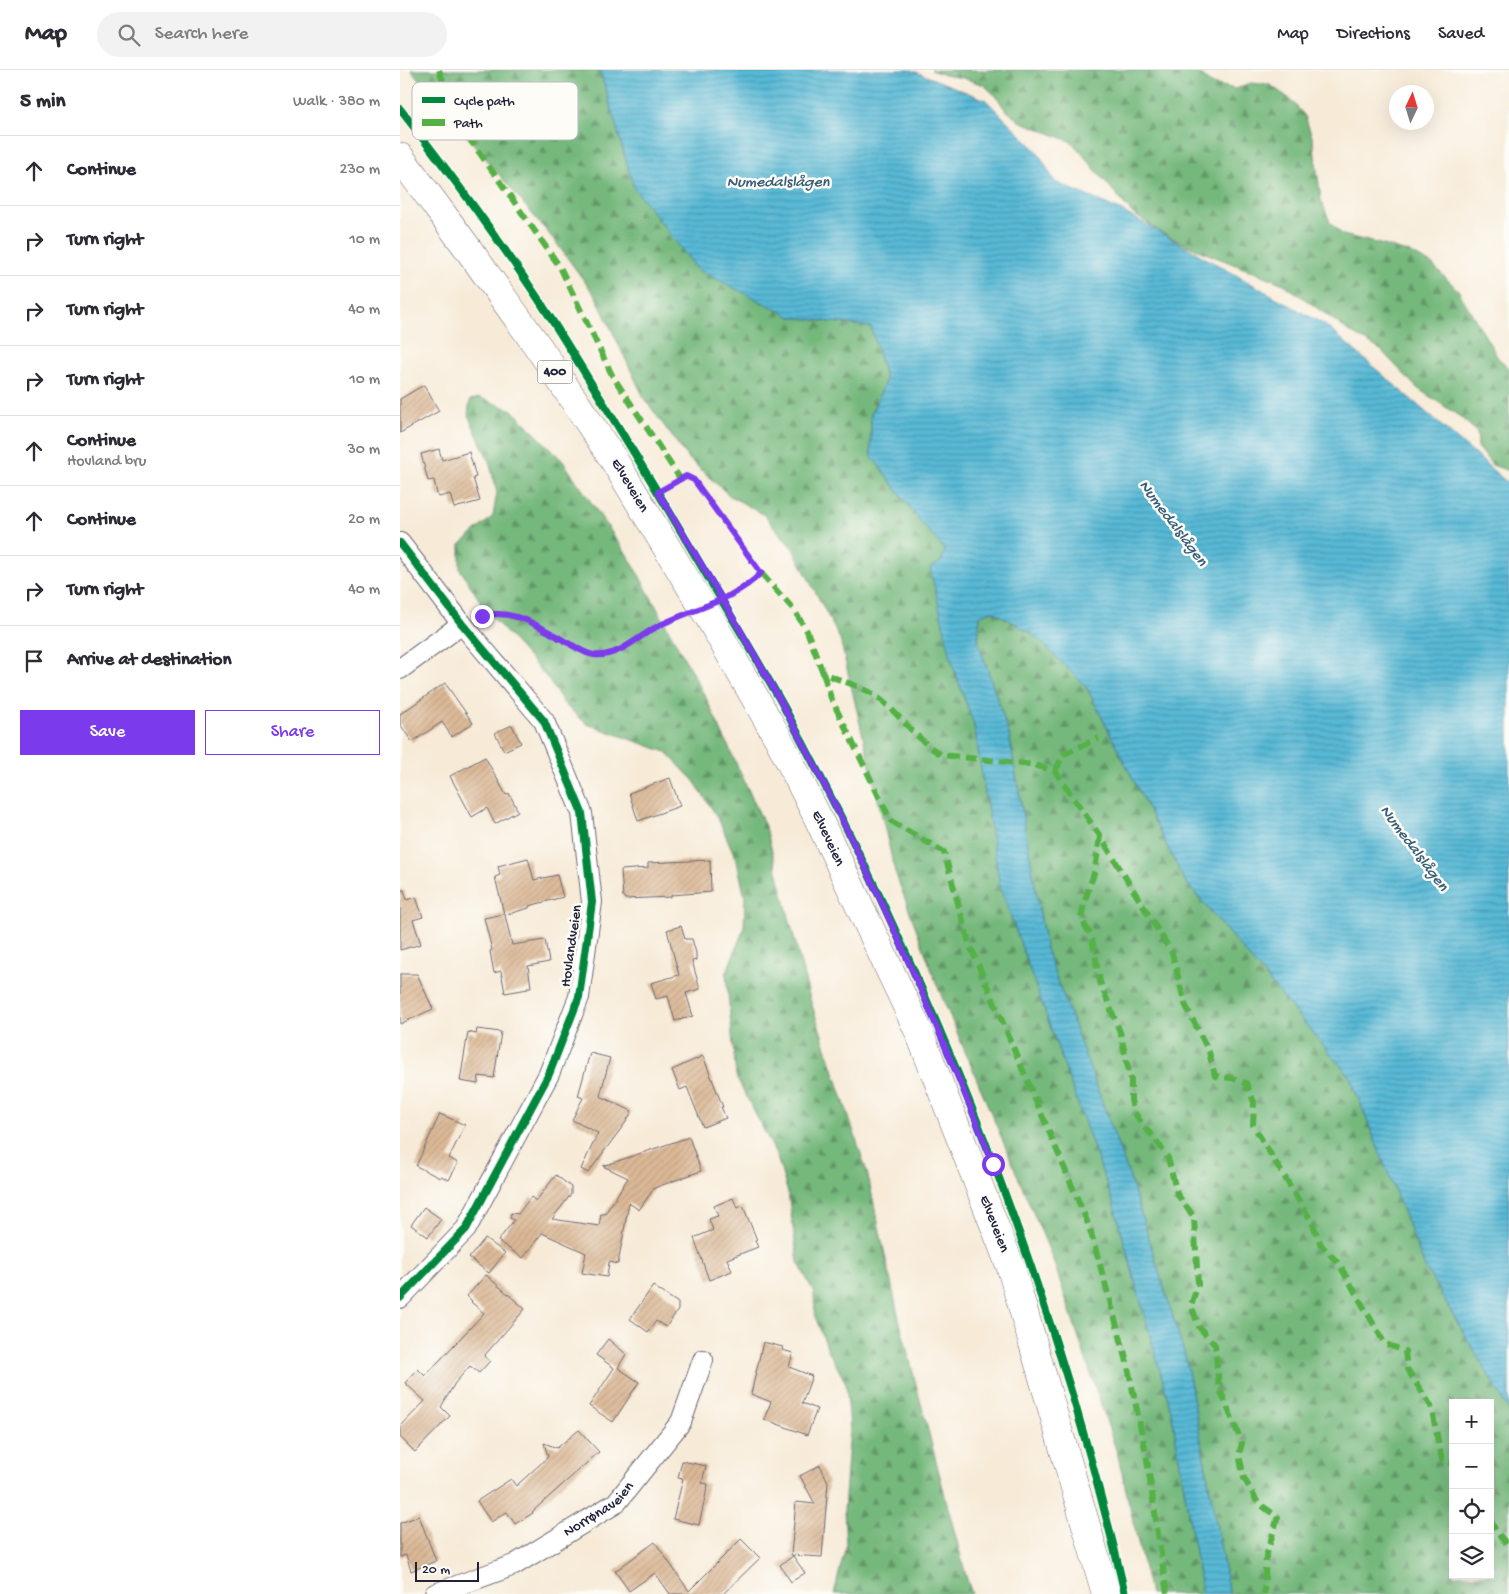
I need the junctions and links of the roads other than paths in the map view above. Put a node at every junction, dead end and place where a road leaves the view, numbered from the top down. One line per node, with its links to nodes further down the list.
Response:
1 (400, 157): 8 (highway, Elveveien / 400)
2 (400, 543): 3 (street, Hovlandveien)
3 (462, 624): 4 (street); 5 (street, Hovlandveien)
4 (400, 669)
5 (400, 1298)
6 (703, 1360): 7 (street, Norrønaveien)
7 (435, 1594)
8 (1106, 1594)

